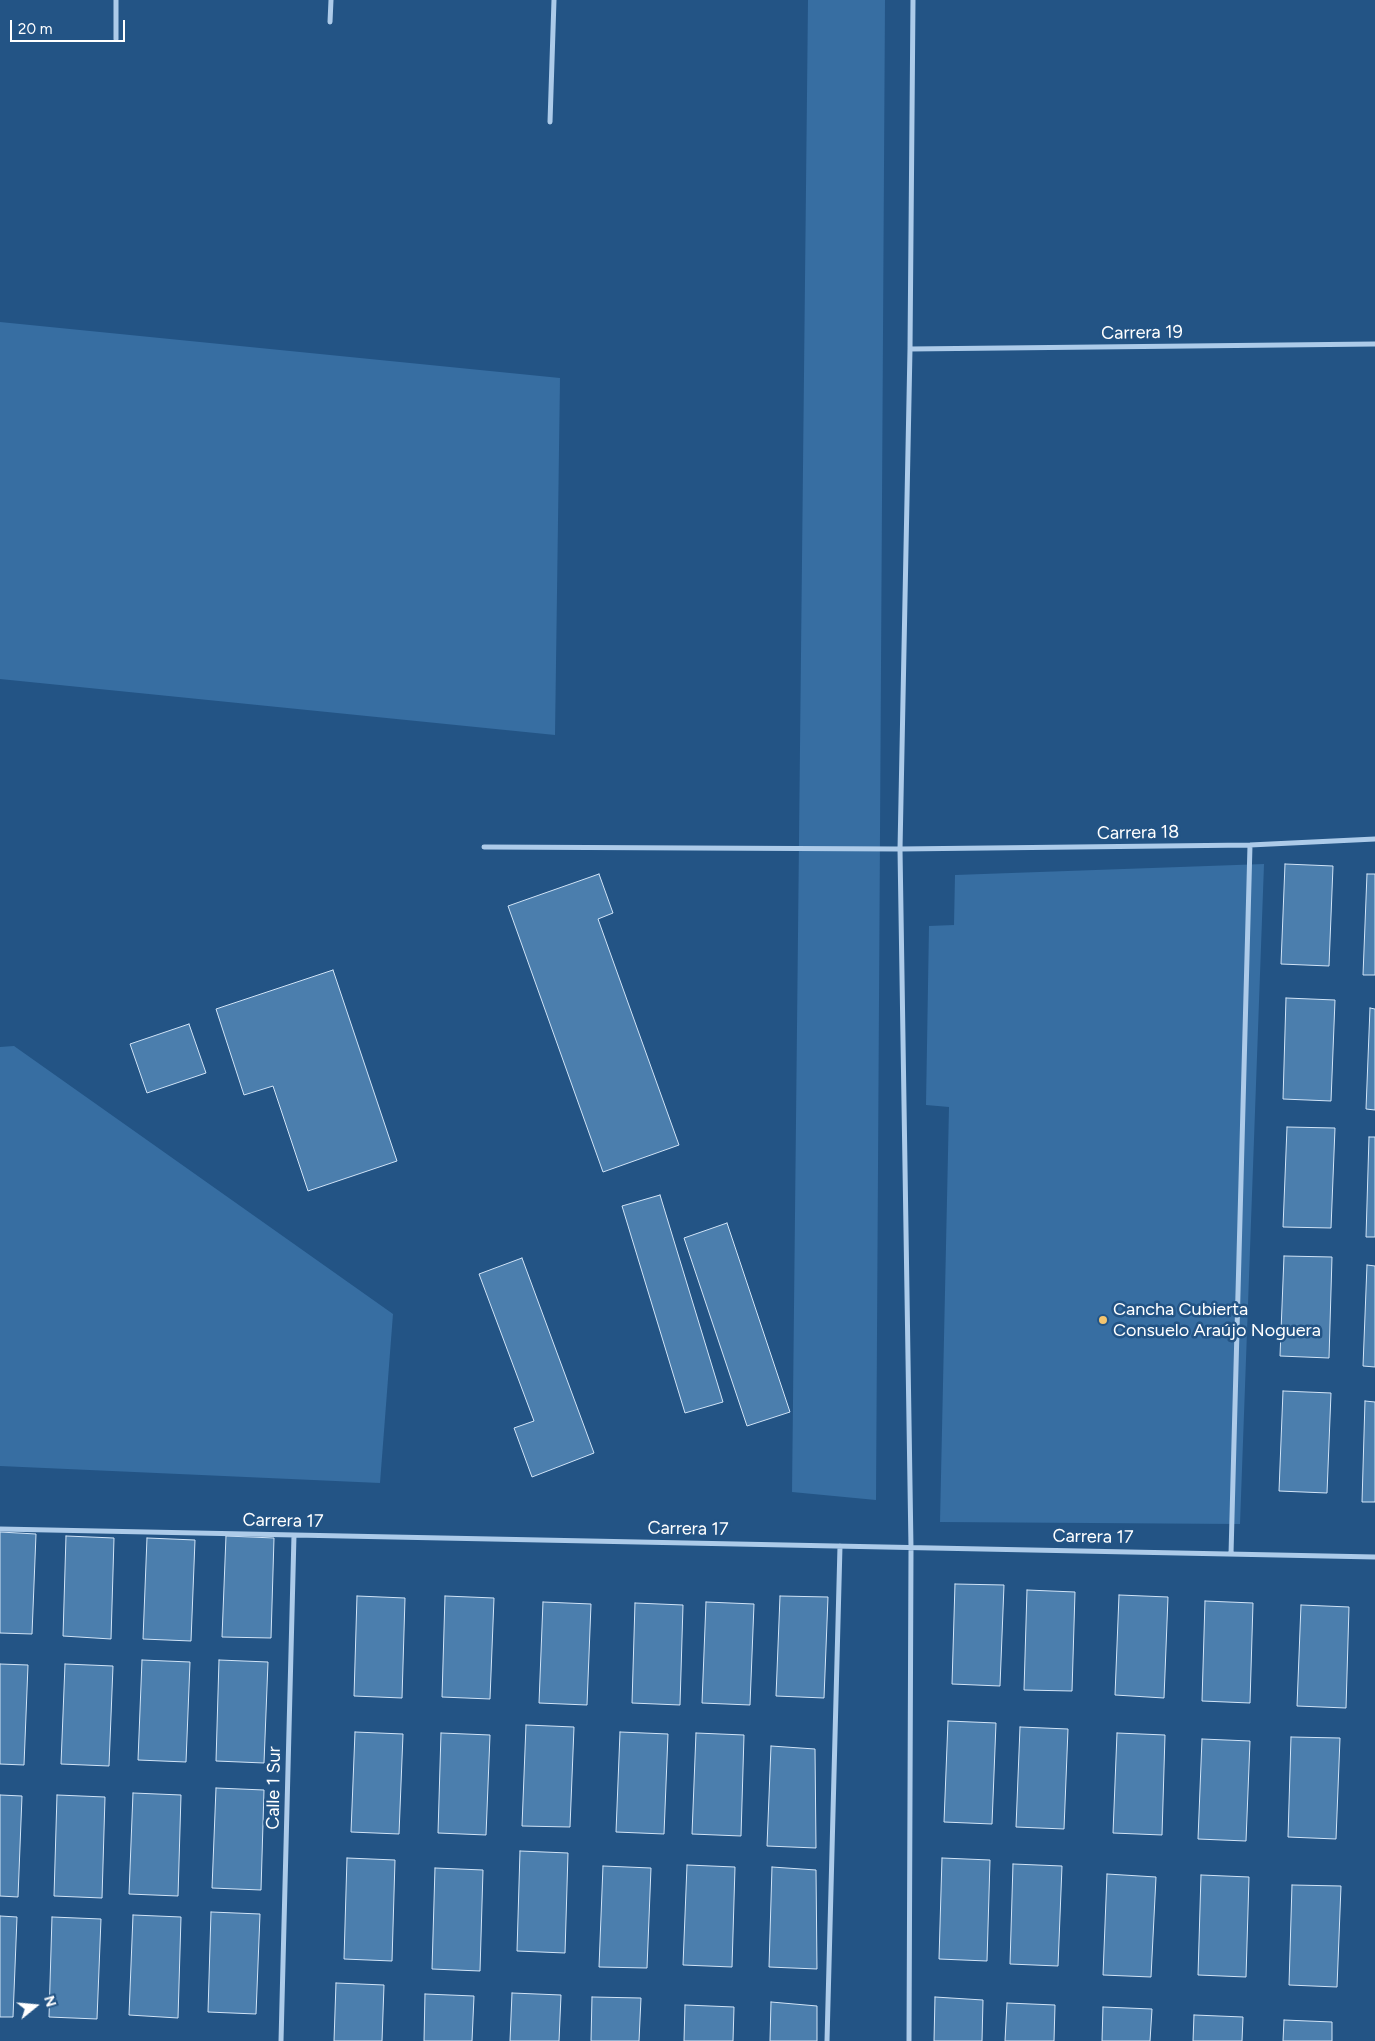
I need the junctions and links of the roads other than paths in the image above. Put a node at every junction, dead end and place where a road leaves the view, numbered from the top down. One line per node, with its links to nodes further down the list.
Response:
1 (116, 0): 6 (street)
2 (330, 0): 5 (street)
3 (554, 0): 7 (street)
4 (912, 0): 9 (street)
5 (330, 22)
6 (116, 39)
7 (550, 122)
8 (1375, 344): 9 (street, Carrera 19)
9 (910, 349): 13 (street)
10 (1375, 839): 11 (street, Carrera 18)
11 (1250, 845): 13 (street, Carrera 18); 18 (street)
12 (484, 846): 13 (street, Carrera 18)
13 (900, 849): 17 (street)
14 (0, 1529): 15 (street, Carrera 17)
15 (294, 1535): 16 (street, Carrera 17); 20 (street, Calle 1 Sur)
16 (840, 1546): 17 (street, Carrera 17); 21 (street)
17 (911, 1548): 18 (street, Carrera 17); 22 (street)
18 (1231, 1554): 19 (street, Carrera 17)
19 (1375, 1557)
20 (281, 2041)
21 (827, 2041)
22 (909, 2041)

